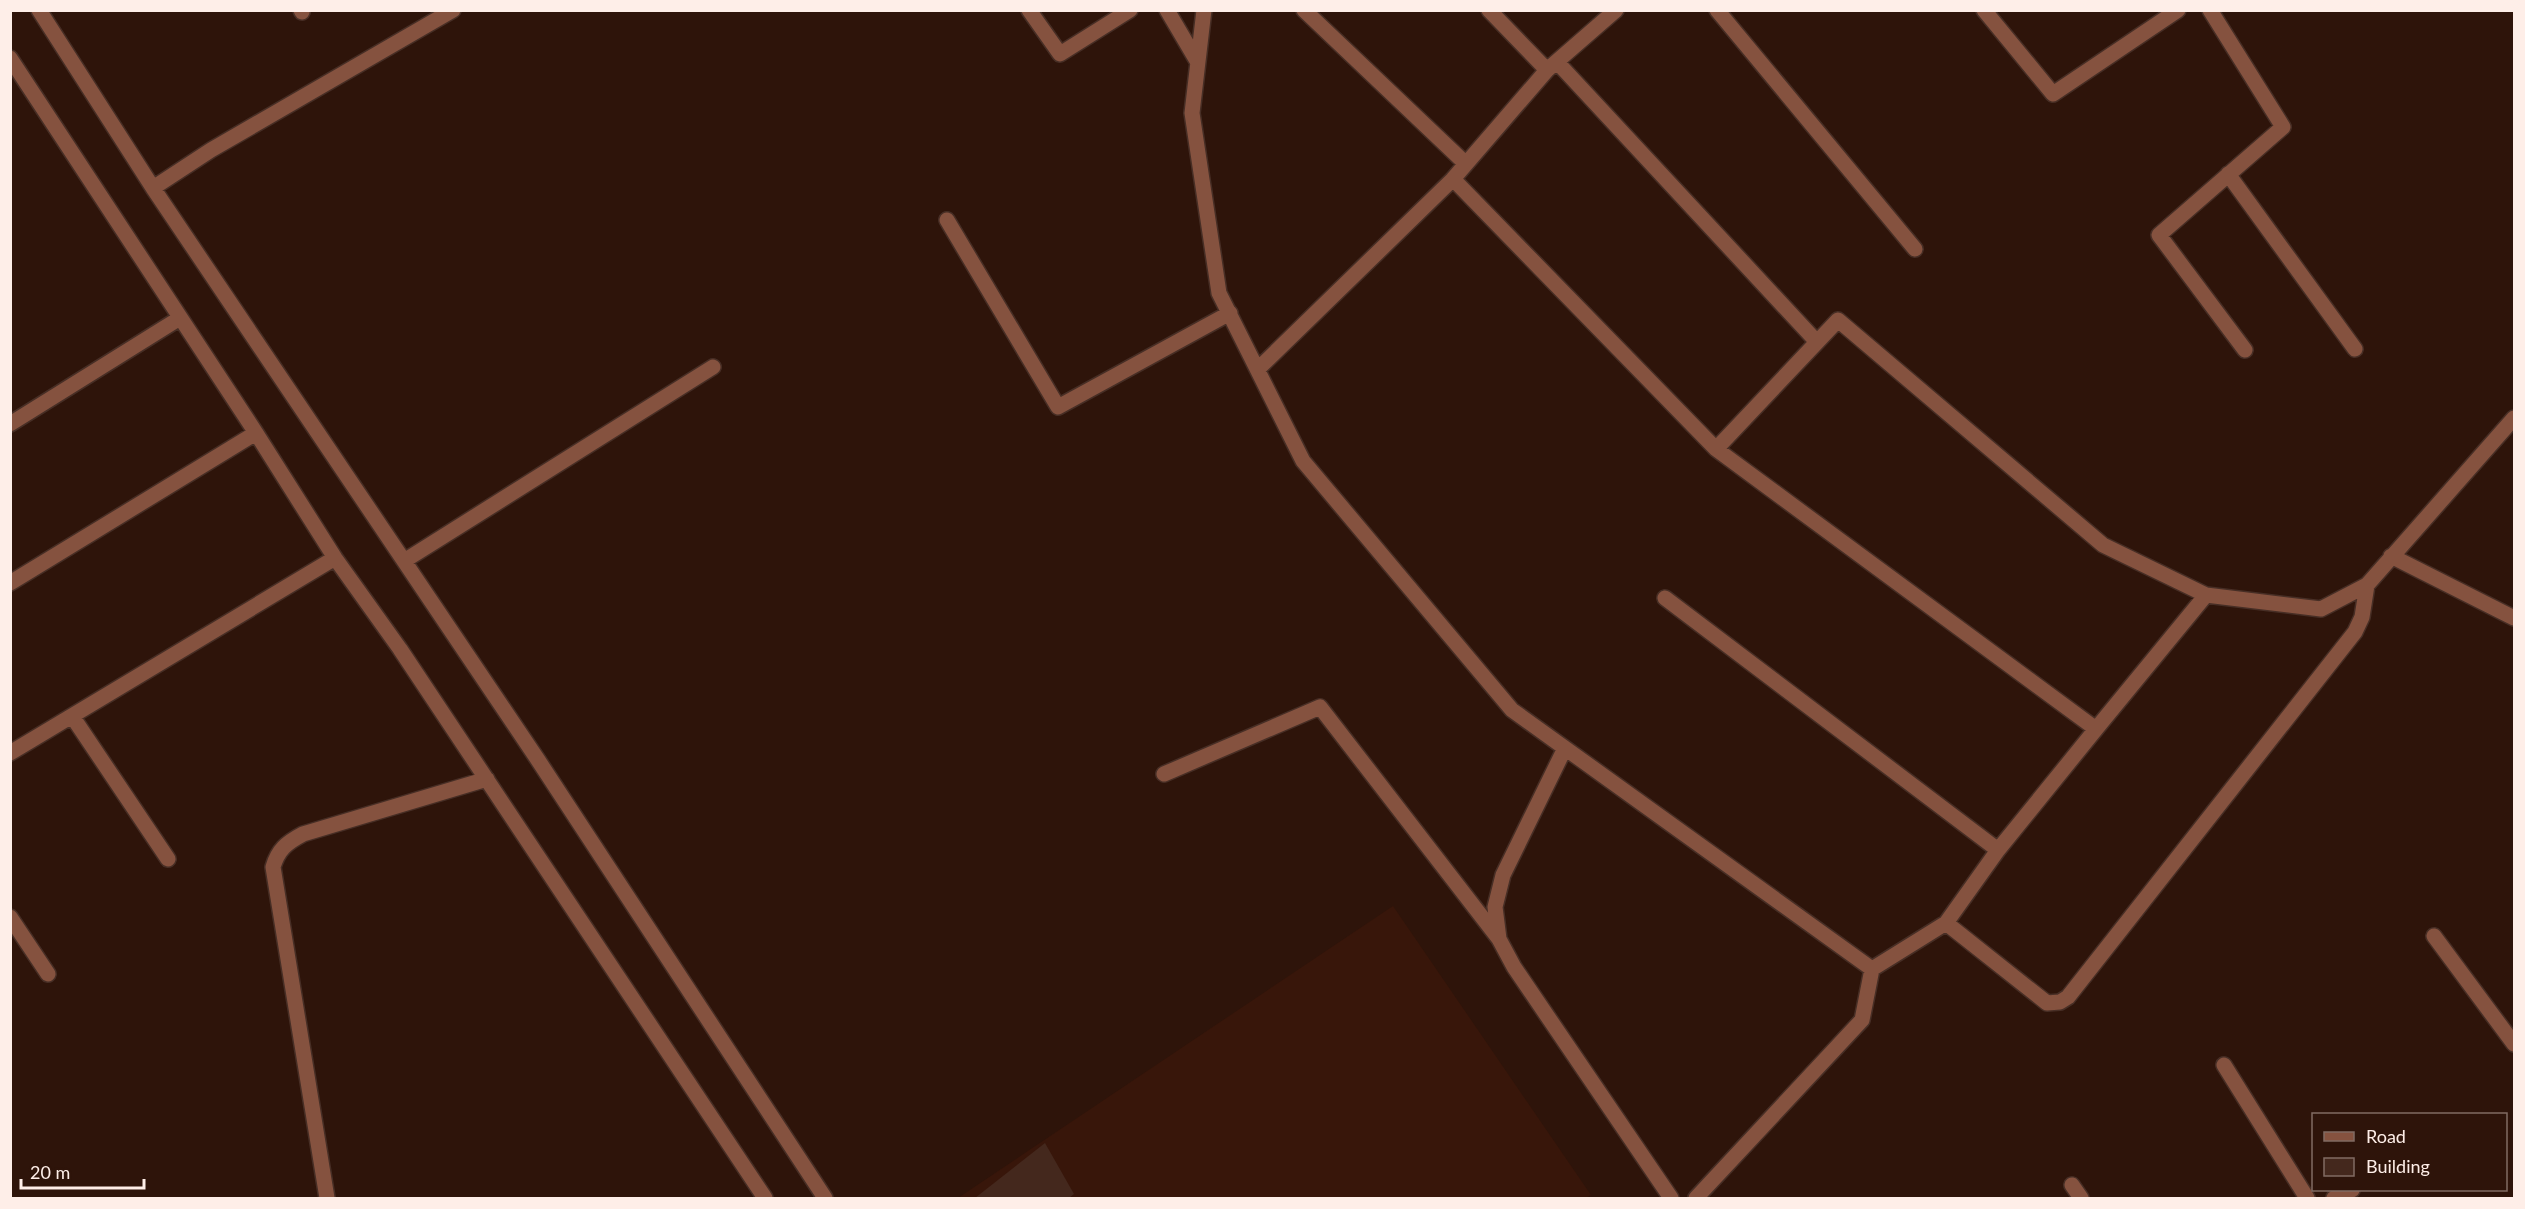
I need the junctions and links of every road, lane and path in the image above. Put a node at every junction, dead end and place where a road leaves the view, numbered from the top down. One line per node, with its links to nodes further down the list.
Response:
1 (39, 10): 20 (street)
2 (453, 10): 20 (street)
3 (1029, 10): 4 (street)
4 (1130, 10)
5 (1167, 10): 15 (street)
6 (1204, 10): 15 (street)
7 (1304, 10): 17 (street)
8 (1489, 10): 16 (street)
9 (1616, 10): 16 (street)
10 (1717, 10): 22 (street)
11 (1984, 10): 12 (street)
12 (2178, 10)
13 (2210, 10): 18 (street)
14 (10, 58): 24 (street)
15 (1197, 62): 23 (street)
16 (1552, 66): 17 (street); 25 (street)
17 (1466, 164): 19 (street)
18 (2228, 174): 26 (street); 27 (street)
19 (1453, 179): 29 (street); 33 (street)
20 (153, 188): 36 (street)
21 (947, 220): 23 (street)
22 (1915, 249)
23 (1230, 313): 29 (street)
24 (180, 318): 31 (street); 32 (street)
25 (1817, 342): 33 (street); 39 (street)
26 (2355, 349)
27 (2245, 350)
28 (713, 367): 36 (street)
29 (1258, 369): 44 (street)
30 (2514, 418): 34 (street)
31 (10, 424)
32 (256, 433): 35 (street); 37 (street)
33 (1716, 449): 43 (street)
34 (2391, 556): 38 (street); 41 (street)
35 (335, 558): 42 (street); 47 (street)
36 (405, 561): 61 (street)
37 (10, 583)
38 (2367, 585): 39 (street); 51 (street)
39 (2206, 595): 43 (street)
40 (1665, 598): 48 (street)
41 (2514, 618)
42 (72, 716): 45 (street); 49 (street)
43 (2096, 729): 48 (street)
44 (1565, 748): 53 (street); 54 (street)
45 (10, 753)
46 (1164, 774): 53 (street)
47 (487, 779): 59 (street); 60 (street)
48 (1998, 850): 51 (street)
49 (168, 859)
50 (10, 917): 55 (street)
51 (1946, 923): 54 (street)
52 (2434, 936): 56 (street)
53 (1499, 939): 62 (street)
54 (1872, 969): 63 (street)
55 (48, 974)
56 (2514, 1044)
57 (2224, 1065): 64 (street)
58 (2350, 1191): 65 (street)
59 (327, 1198)
60 (765, 1198)
61 (825, 1198)
62 (1671, 1198)
63 (1696, 1198)
64 (2307, 1198)
65 (2334, 1198)

